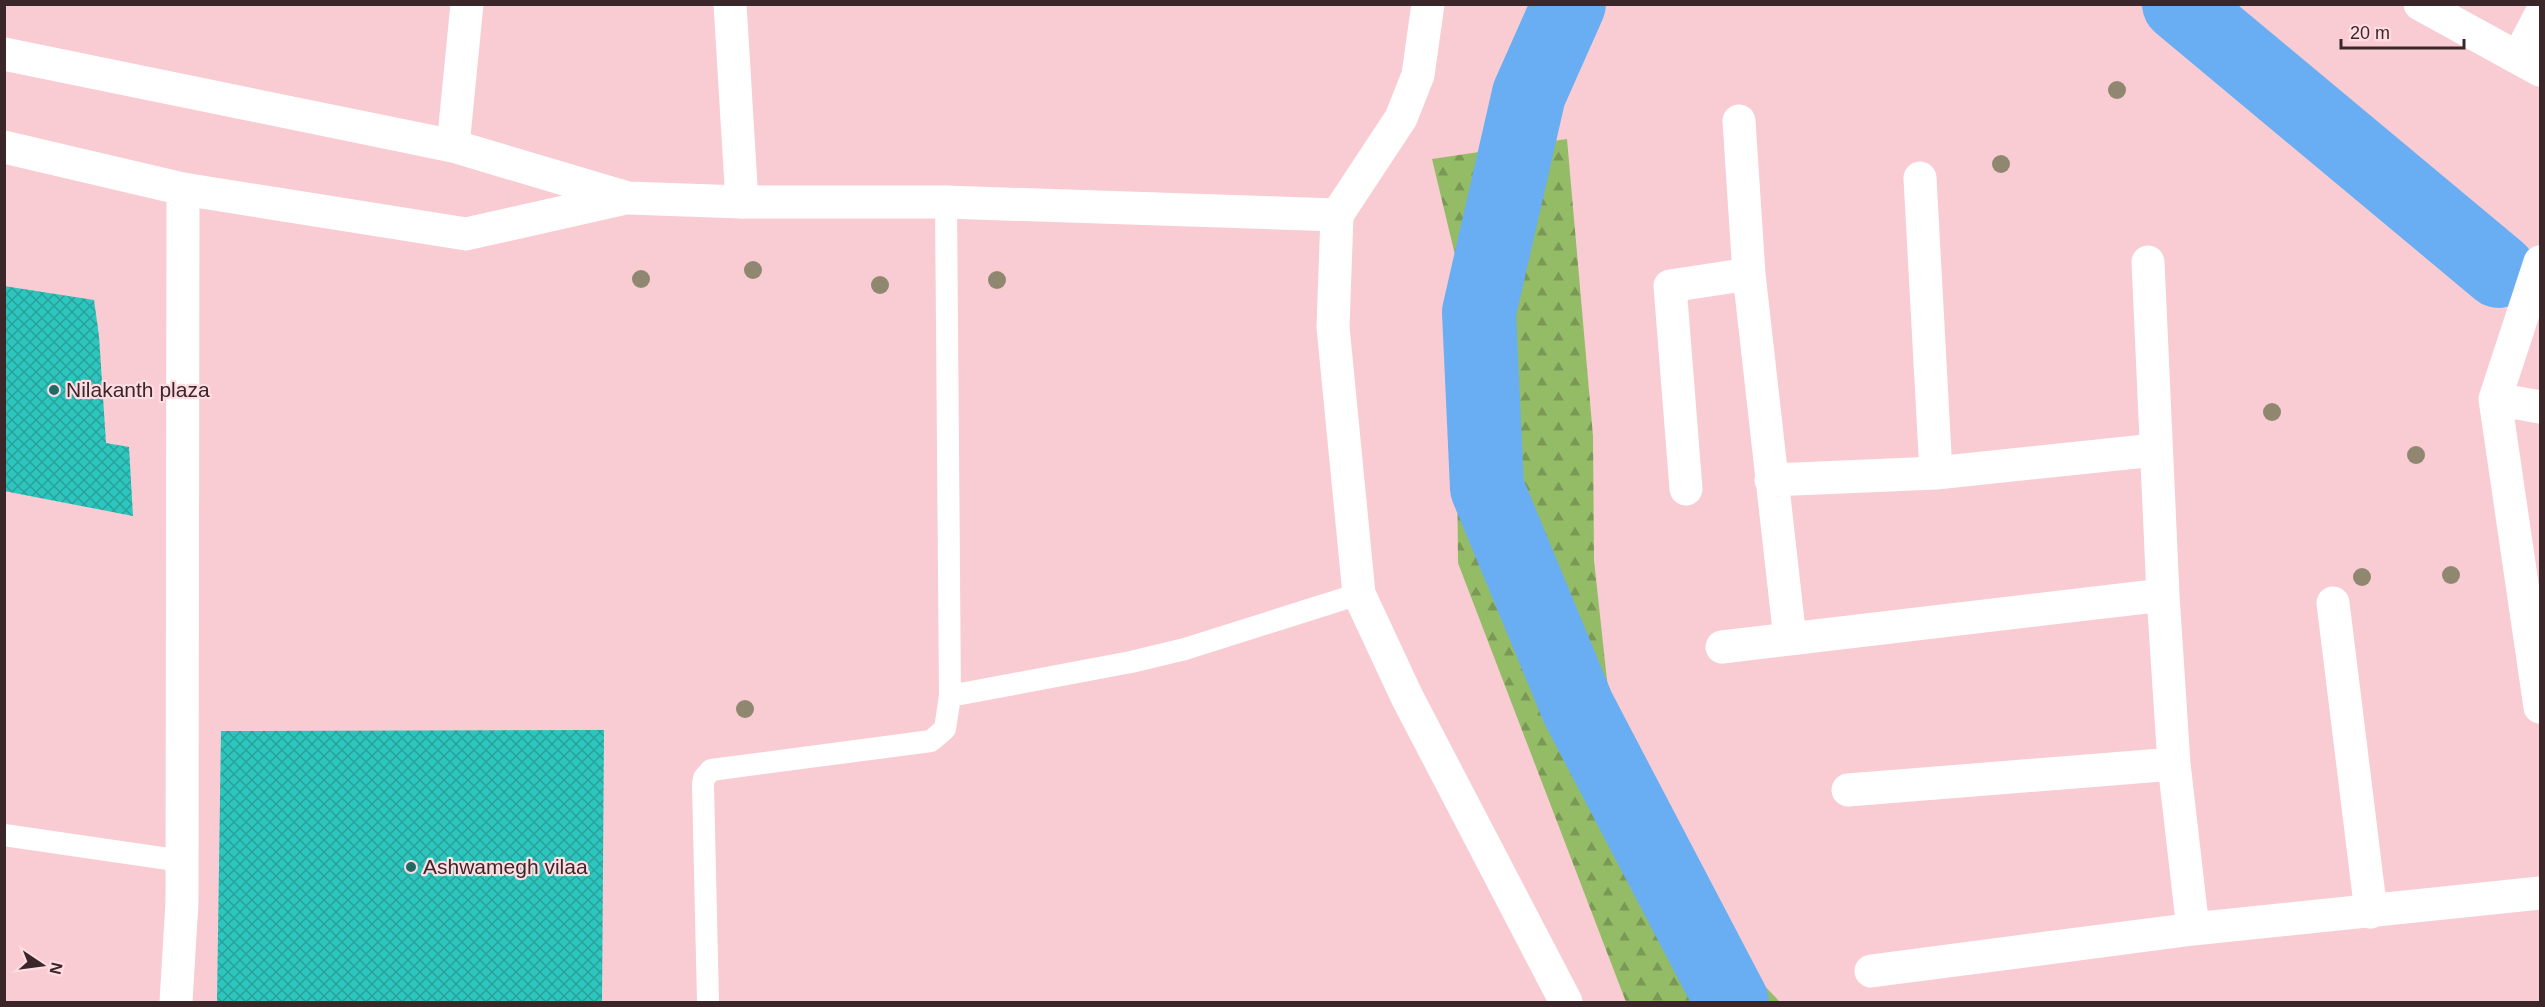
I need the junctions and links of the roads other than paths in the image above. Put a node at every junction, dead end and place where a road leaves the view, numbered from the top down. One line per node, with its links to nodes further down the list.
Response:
1 (466, 4): 9 (street)
2 (730, 4): 14 (street)
3 (1428, 4): 16 (street)
4 (2436, 8): 7 (street)
5 (2541, 16): 7 (street)
6 (4, 54): 9 (street)
7 (2529, 64)
8 (1739, 121): 19 (street)
9 (453, 146): 13 (street)
10 (4, 147): 12 (street)
11 (1920, 178): 23 (street)
12 (183, 189): 13 (street); 36 (street)
13 (628, 198): 14 (street)
14 (742, 202): 15 (street)
15 (946, 202): 16 (street); 31 (lane)
16 (1337, 215): 26 (street)
17 (2148, 262): 22 (street)
18 (2539, 268): 20 (street)
19 (1749, 274): 24 (street); 25 (street)
20 (2495, 399): 21 (street); 32 (street)
21 (2541, 407)
22 (2156, 450): 23 (street); 27 (street)
23 (1936, 473): 24 (street)
24 (1771, 480): 29 (street)
25 (1686, 489)
26 (1359, 594): 31 (lane); 43 (street)
27 (2163, 595): 29 (street); 33 (street)
28 (2333, 603): 38 (street)
29 (1790, 639): 30 (street)
30 (1722, 648)
31 (950, 696): 42 (lane)
32 (2541, 707)
33 (2174, 764): 34 (street); 39 (street)
34 (1848, 790)
35 (4, 835): 36 (lane)
36 (182, 861): 41 (street)
37 (2541, 893): 38 (street)
38 (2371, 912): 39 (street)
39 (2193, 929): 40 (street)
40 (1872, 971)
41 (176, 1002)
42 (708, 1002)
43 (1566, 1002)

